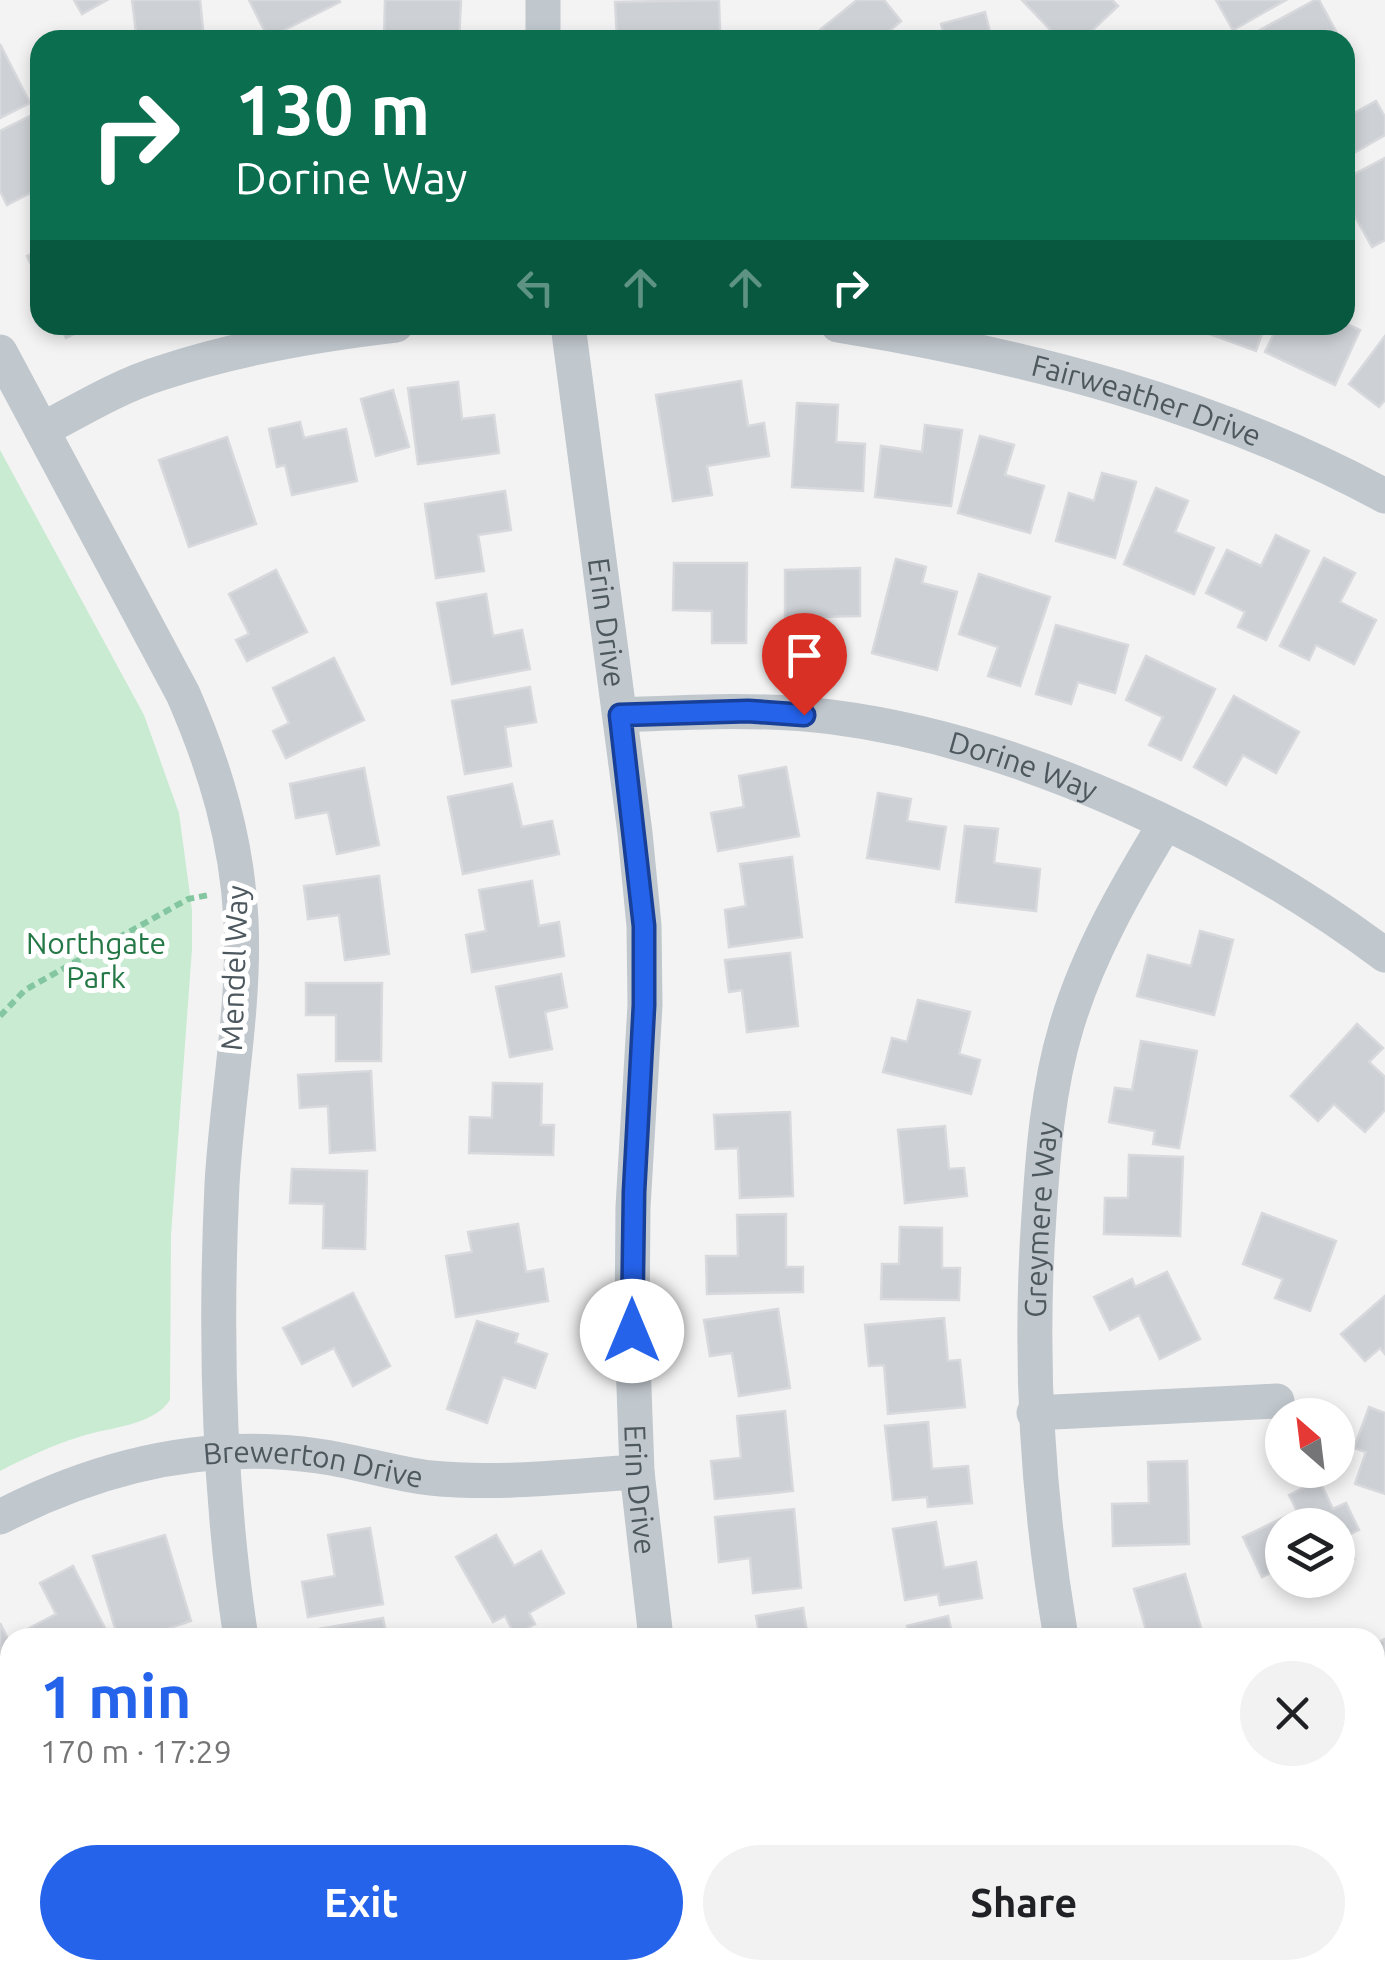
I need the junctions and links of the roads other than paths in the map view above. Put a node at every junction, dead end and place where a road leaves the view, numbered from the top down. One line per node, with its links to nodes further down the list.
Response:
1 (543, 0): 2 (street)
2 (543, 30)
3 (339, 335): 7 (street)
4 (569, 335): 9 (street, Erin Drive)
5 (898, 335): 8 (street, Fairweather Drive)
6 (0, 352): 7 (street, Mendel Way)
7 (42, 430): 14 (street, Mendel Way)
8 (1385, 496)
9 (620, 715): 10 (street, Dorine Way); 15 (street, Erin Drive)
10 (1165, 824): 11 (street, Dorine Way); 13 (street, Greymere Way)
11 (1385, 956)
12 (1265, 1402): 13 (street)
13 (1034, 1413): 19 (street, Greymere Way)
14 (223, 1452): 15 (street, Brewerton Drive); 16 (street, Brewerton Drive); 17 (street, Mendel Way)
15 (637, 1472): 18 (street, Erin Drive)
16 (0, 1517)
17 (240, 1628)
18 (655, 1628)
19 (1060, 1628)

